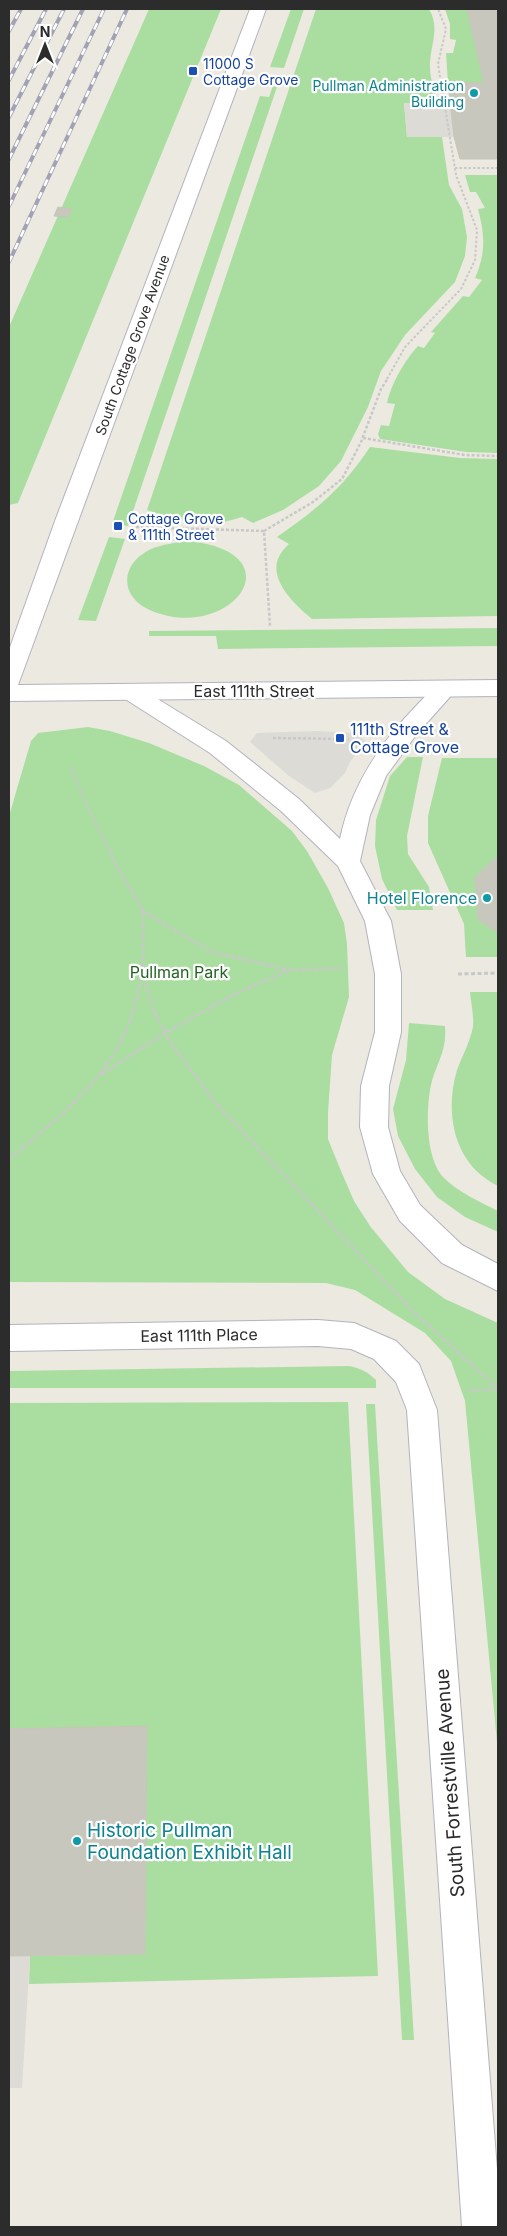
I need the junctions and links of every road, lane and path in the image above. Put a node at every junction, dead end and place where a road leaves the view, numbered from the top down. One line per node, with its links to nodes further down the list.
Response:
1 (258, 9): 10 (street, South Cottage Grove Avenue)
2 (438, 9): 3 (path)
3 (455, 168): 4 (path); 5 (path)
4 (498, 168)
5 (363, 438): 6 (path); 8 (path)
6 (498, 456)
7 (136, 527): 8 (path)
8 (264, 531): 9 (path)
9 (270, 626)
10 (9, 681)
11 (498, 688): 12 (street, East 111th Street)
12 (446, 689): 14 (street, East 111th Street); 18 (street)
13 (9, 692): 14 (street, East 111th Street)
14 (130, 692): 18 (street)
15 (270, 738): 16 (path)
16 (354, 739)
17 (71, 767): 19 (path)
18 (348, 862): 28 (street)
19 (143, 911): 21 (path); 22 (path)
20 (348, 968): 21 (path)
21 (289, 970): 25 (path)
22 (143, 972): 25 (path); 26 (path)
23 (458, 974): 24 (path)
24 (498, 974)
25 (165, 1033): 26 (path); 31 (path)
26 (102, 1074): 27 (path)
27 (9, 1159)
28 (498, 1278)
29 (9, 1338): 30 (street, East 111th Place)
30 (385, 1350): 33 (street, South Forrestville Avenue)
31 (498, 1389): 32 (path)
32 (469, 1390)
33 (482, 2227)

